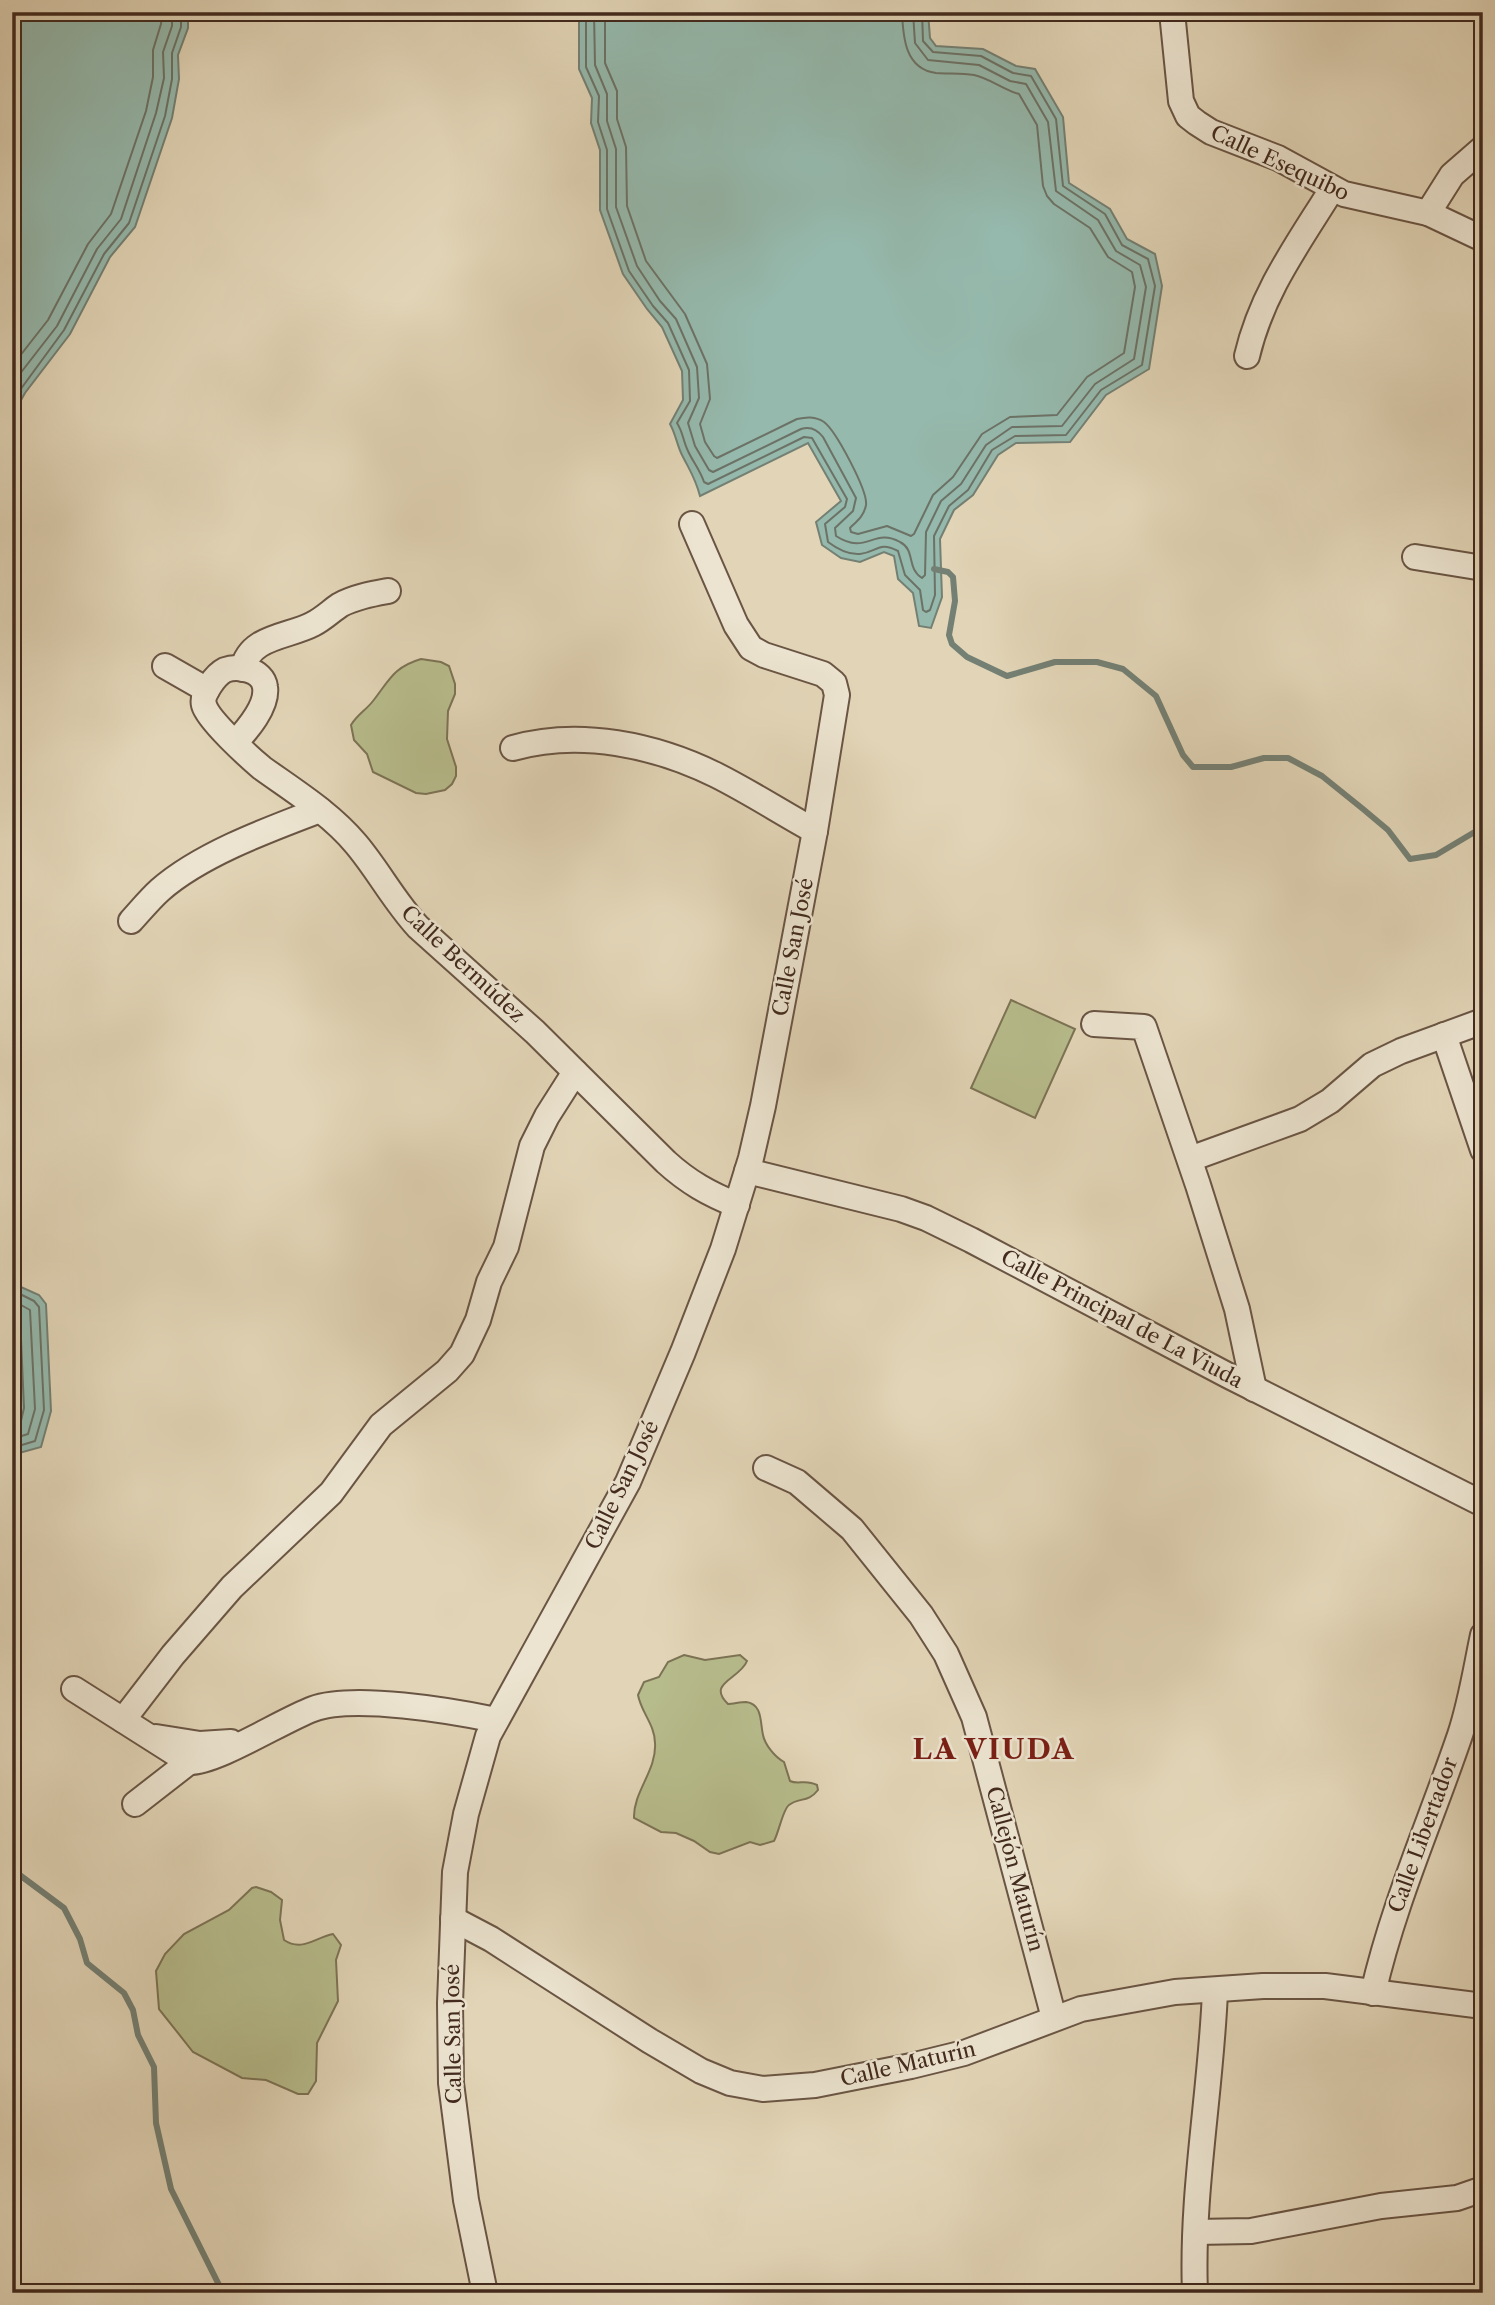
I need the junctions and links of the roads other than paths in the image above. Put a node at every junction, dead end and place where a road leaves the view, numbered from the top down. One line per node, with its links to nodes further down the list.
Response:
1 (1172, 12): 3 (street, Calle Esequibo)
2 (1483, 148): 4 (street)
3 (1332, 189): 4 (street, Calle Esequibo); 6 (street)
4 (1428, 213): 5 (street, Calle Esequibo)
5 (1483, 239)
6 (1247, 356)
7 (692, 524): 17 (street, Calle San José)
8 (1415, 556): 9 (street)
9 (1483, 568)
10 (388, 591): 12 (street)
11 (165, 666): 13 (street, Calle Bermúdez)
12 (243, 669): 13 (street); 14 (street)
13 (205, 699): 14 (street, Calle Bermúdez)
14 (235, 743): 16 (street, Calle Bermúdez)
15 (513, 748): 17 (street)
16 (320, 810): 18 (street); 22 (street, Calle Bermúdez)
17 (815, 831): 25 (street, Calle San José)
18 (131, 921)
19 (1483, 1021): 21 (street)
20 (1094, 1024): 24 (street)
21 (1444, 1035): 23 (street); 24 (street)
22 (575, 1072): 26 (street, Calle Bermúdez); 33 (street)
23 (1483, 1150)
24 (1190, 1159): 27 (street)
25 (747, 1171): 26 (street, Calle San José); 27 (street, Calle Principal de La Viuda)
26 (737, 1205): 32 (street, Calle San José)
27 (1254, 1389): 29 (street, Calle Principal de La Viuda)
28 (766, 1468): 41 (street, Callejón Maturín)
29 (1483, 1504)
30 (1483, 1635): 39 (street, Calle Libertador)
31 (74, 1689): 33 (street)
32 (496, 1720): 34 (street); 37 (street, Calle San José)
33 (131, 1725): 34 (street); 35 (street)
34 (248, 1739): 35 (street)
35 (190, 1762): 36 (street)
36 (135, 1804)
37 (453, 1919): 41 (street, Calle Maturín); 44 (street, Calle San José)
38 (1215, 1991): 39 (street, Calle Maturín); 41 (street, Calle Maturín); 43 (street)
39 (1373, 1993): 40 (street, Calle Maturín)
40 (1483, 2006)
41 (1054, 2018)
42 (1483, 2189): 43 (street)
43 (1196, 2232): 45 (street)
44 (485, 2293)
45 (1195, 2293)

